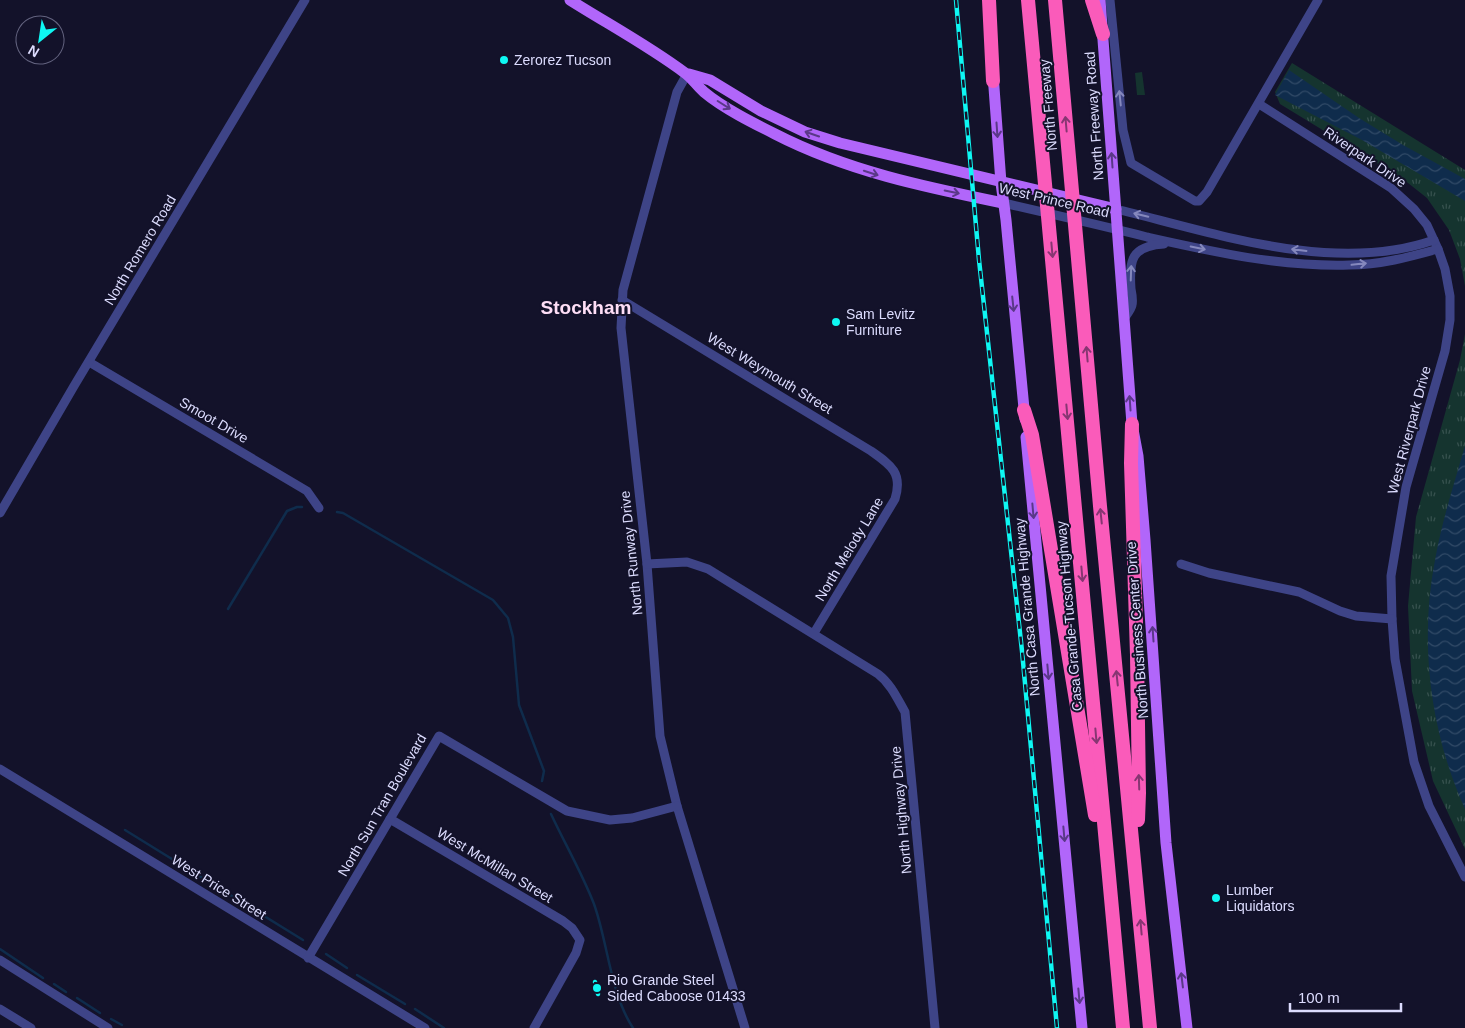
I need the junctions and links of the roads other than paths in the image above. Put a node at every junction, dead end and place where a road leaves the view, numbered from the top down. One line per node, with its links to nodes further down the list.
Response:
1 (305, 0): 25 (street, North Romero Road)
2 (570, 0): 12 (main road, West Prince Road)
3 (983, 0): 13 (main road)
4 (989, 0): 13 (highway)
5 (1028, 0): 16 (highway, North Freeway)
6 (1055, 0): 39 (highway, North Freeway, one-way to 6)
7 (1092, 0): 11 (highway)
8 (1100, 0): 11 (main road, North Freeway Road)
9 (1110, 0): 14 (street, one-way to 9)
10 (1318, 0): 14 (street)
11 (1103, 34): 18 (main road, North Freeway Road, one-way to 11)
12 (687, 74): 15 (main road, West Prince Road, one-way to 12); 17 (main road, West Prince Road, one-way to 17); 23 (street, North Runway Drive)
13 (994, 81): 15 (main road, one-way to 15)
14 (1259, 104): 20 (street, Riverpark Drive)
15 (1001, 182): 17 (main road, North Casa Grande Highway); 18 (main road, West Prince Road)
16 (1048, 202): 40 (highway, Casa Grande-Tucson Highway, one-way to 40)
17 (1003, 203): 19 (street, West Prince Road); 26 (main road, North Casa Grande Highway, one-way to 26)
18 (1116, 209): 19 (main road, North Freeway Road); 20 (street, West Prince Road, one-way to 18)
19 (1117, 230): 21 (street, West Prince Road); 24 (main road, North Business Center Drive)
20 (1434, 240): 22 (street, Riverpark Drive)
21 (1175, 243): 22 (street, West Prince Road, one-way to 22); 24 (street, one-way to 21)
22 (1438, 249): 33 (street, West Riverpark Drive)
23 (622, 300): 28 (street, West Weymouth Street); 31 (street, North Runway Drive)
24 (1124, 319): 27 (main road, North Business Center Drive, one-way to 24)
25 (89, 362): 29 (street, Smoot Drive); 30 (street, North Romero Road)
26 (1024, 410): 40 (highway); 50 (main road, North Casa Grande Highway, one-way to 50)
27 (1132, 424): 39 (highway, one-way to 27); 53 (main road, North Business Center Drive, one-way to 27)
28 (897, 476): 34 (street, North Melody Lane)
29 (319, 508)
30 (0, 513)
31 (647, 564): 34 (street, North Highway Drive); 36 (street, North Runway Drive)
32 (1181, 564): 33 (street)
33 (1392, 619): 38 (street, West Riverpark Drive)
34 (814, 633): 49 (street, North Highway Drive)
35 (0, 769): 41 (street, West Price Street)
36 (677, 806): 37 (street, North Sun Tran Boulevard); 48 (street, North Runway Drive)
37 (390, 819): 41 (street, North Sun Tran Boulevard); 47 (street, West McMillan Street)
38 (1465, 877)
39 (1138, 900): 52 (highway, one-way to 39)
40 (1112, 912): 51 (highway, Casa Grande-Tucson Highway)
41 (308, 958): 46 (street, West Price Street)
42 (0, 960): 44 (street)
43 (0, 1010): 45 (street)
44 (102, 1027)
45 (31, 1028)
46 (426, 1028)
47 (534, 1028)
48 (745, 1028)
49 (936, 1028)
50 (1082, 1028)
51 (1122, 1028)
52 (1150, 1028)
53 (1187, 1028)

